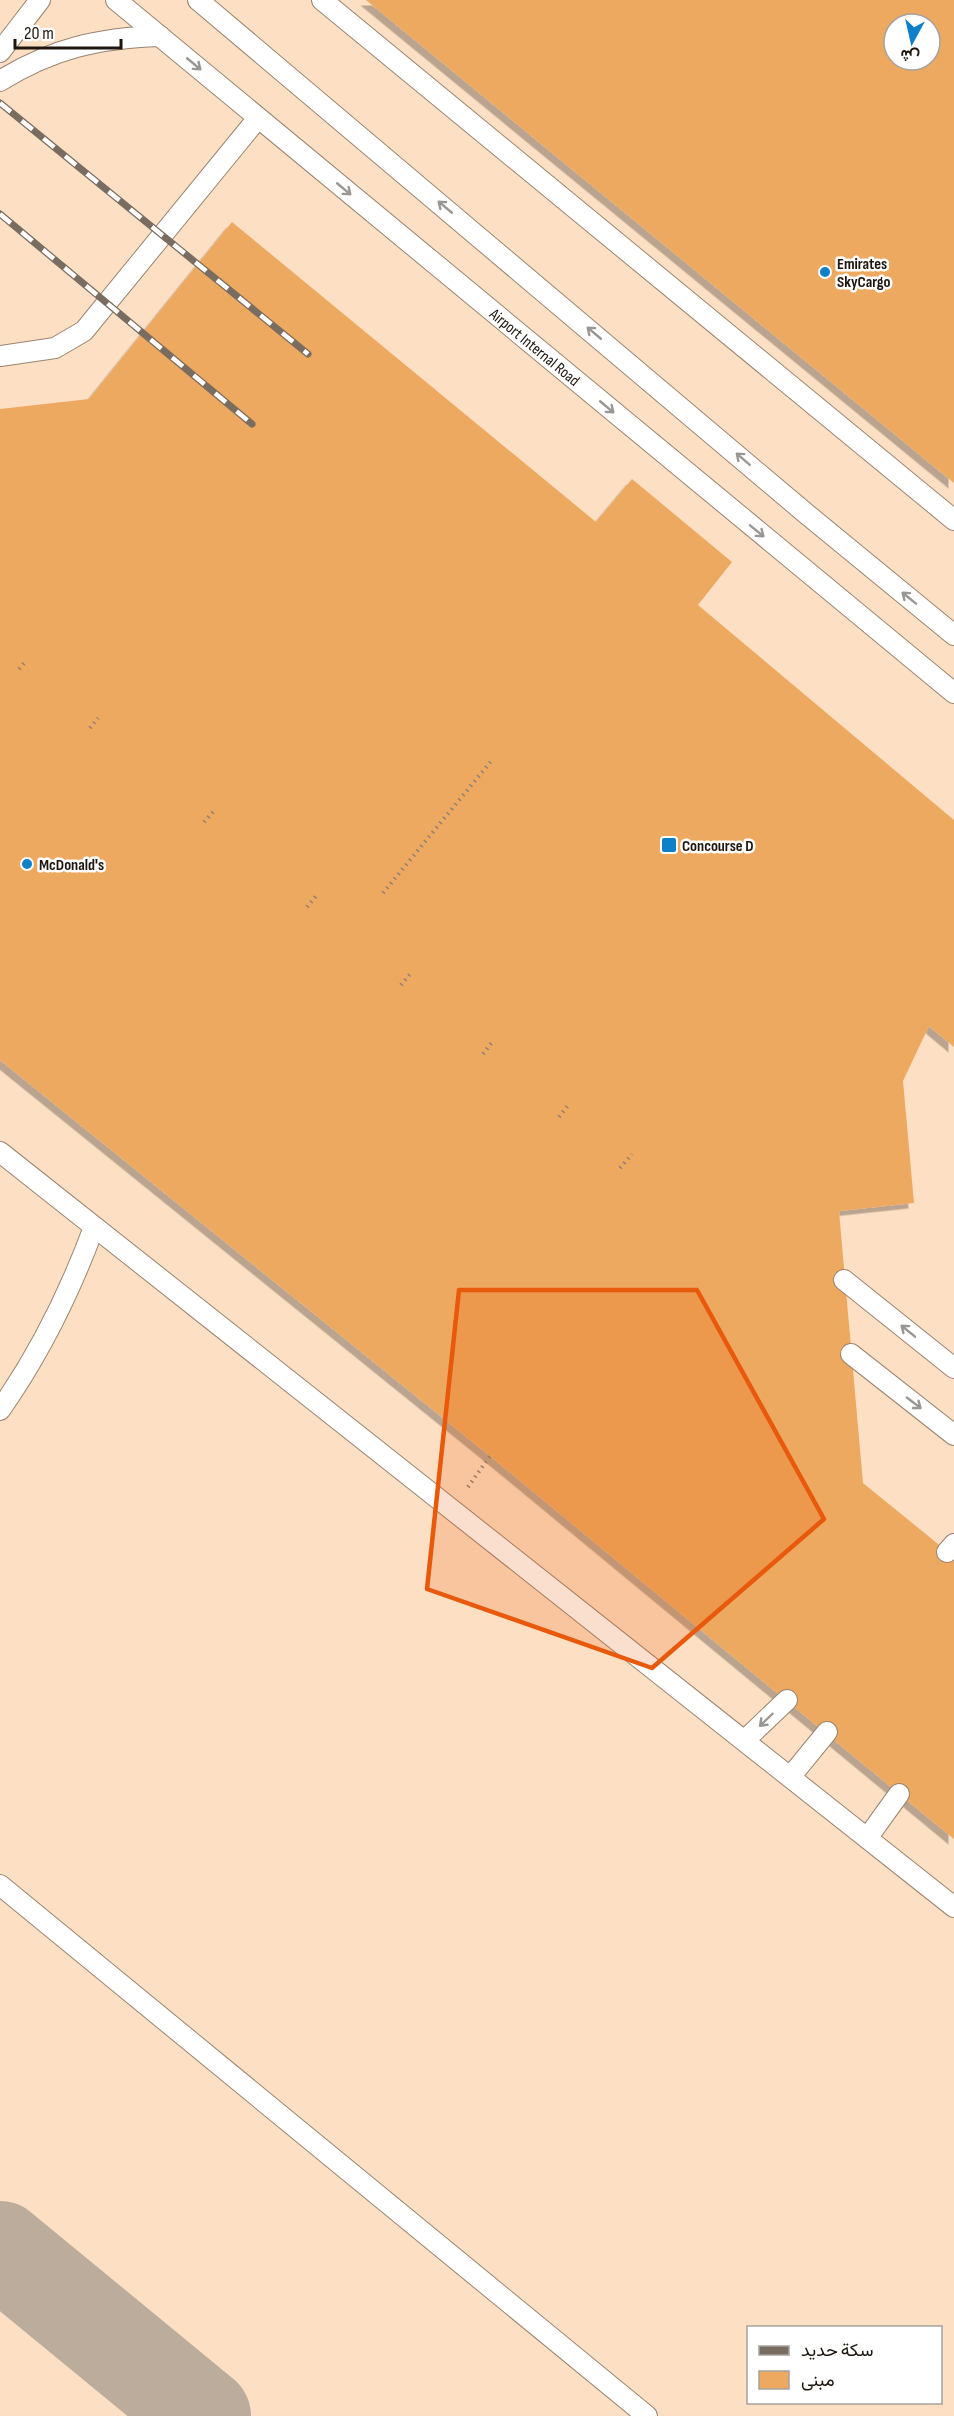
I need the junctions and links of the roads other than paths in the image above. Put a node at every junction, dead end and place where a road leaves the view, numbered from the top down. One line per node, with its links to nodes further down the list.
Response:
1 (40, 0): 6 (lane)
2 (116, 0): 5 (lane, Airport Internal Road)
3 (198, 0): 11 (lane, one-way to 3)
4 (322, 0): 10 (lane)
5 (160, 36): 7 (lane); 8 (lane, Airport Internal Road, one-way to 8)
6 (0, 52)
7 (0, 81)
8 (258, 118): 9 (lane); 12 (lane, Airport Internal Road, one-way to 12)
9 (0, 356)
10 (954, 520)
11 (954, 635)
12 (954, 693)
13 (0, 1152): 14 (lane)
14 (94, 1227): 18 (lane); 22 (lane)
15 (844, 1280): 17 (lane, one-way to 15)
16 (851, 1354): 19 (lane, one-way to 19)
17 (954, 1368)
18 (0, 1410)
19 (954, 1435)
20 (787, 1700): 22 (lane, one-way to 22)
21 (827, 1732): 23 (lane)
22 (745, 1740): 23 (lane)
23 (791, 1776): 25 (lane)
24 (899, 1794): 25 (lane)
25 (868, 1837): 27 (lane)
26 (0, 1885): 28 (lane)
27 (954, 1906)
28 (647, 2416)

